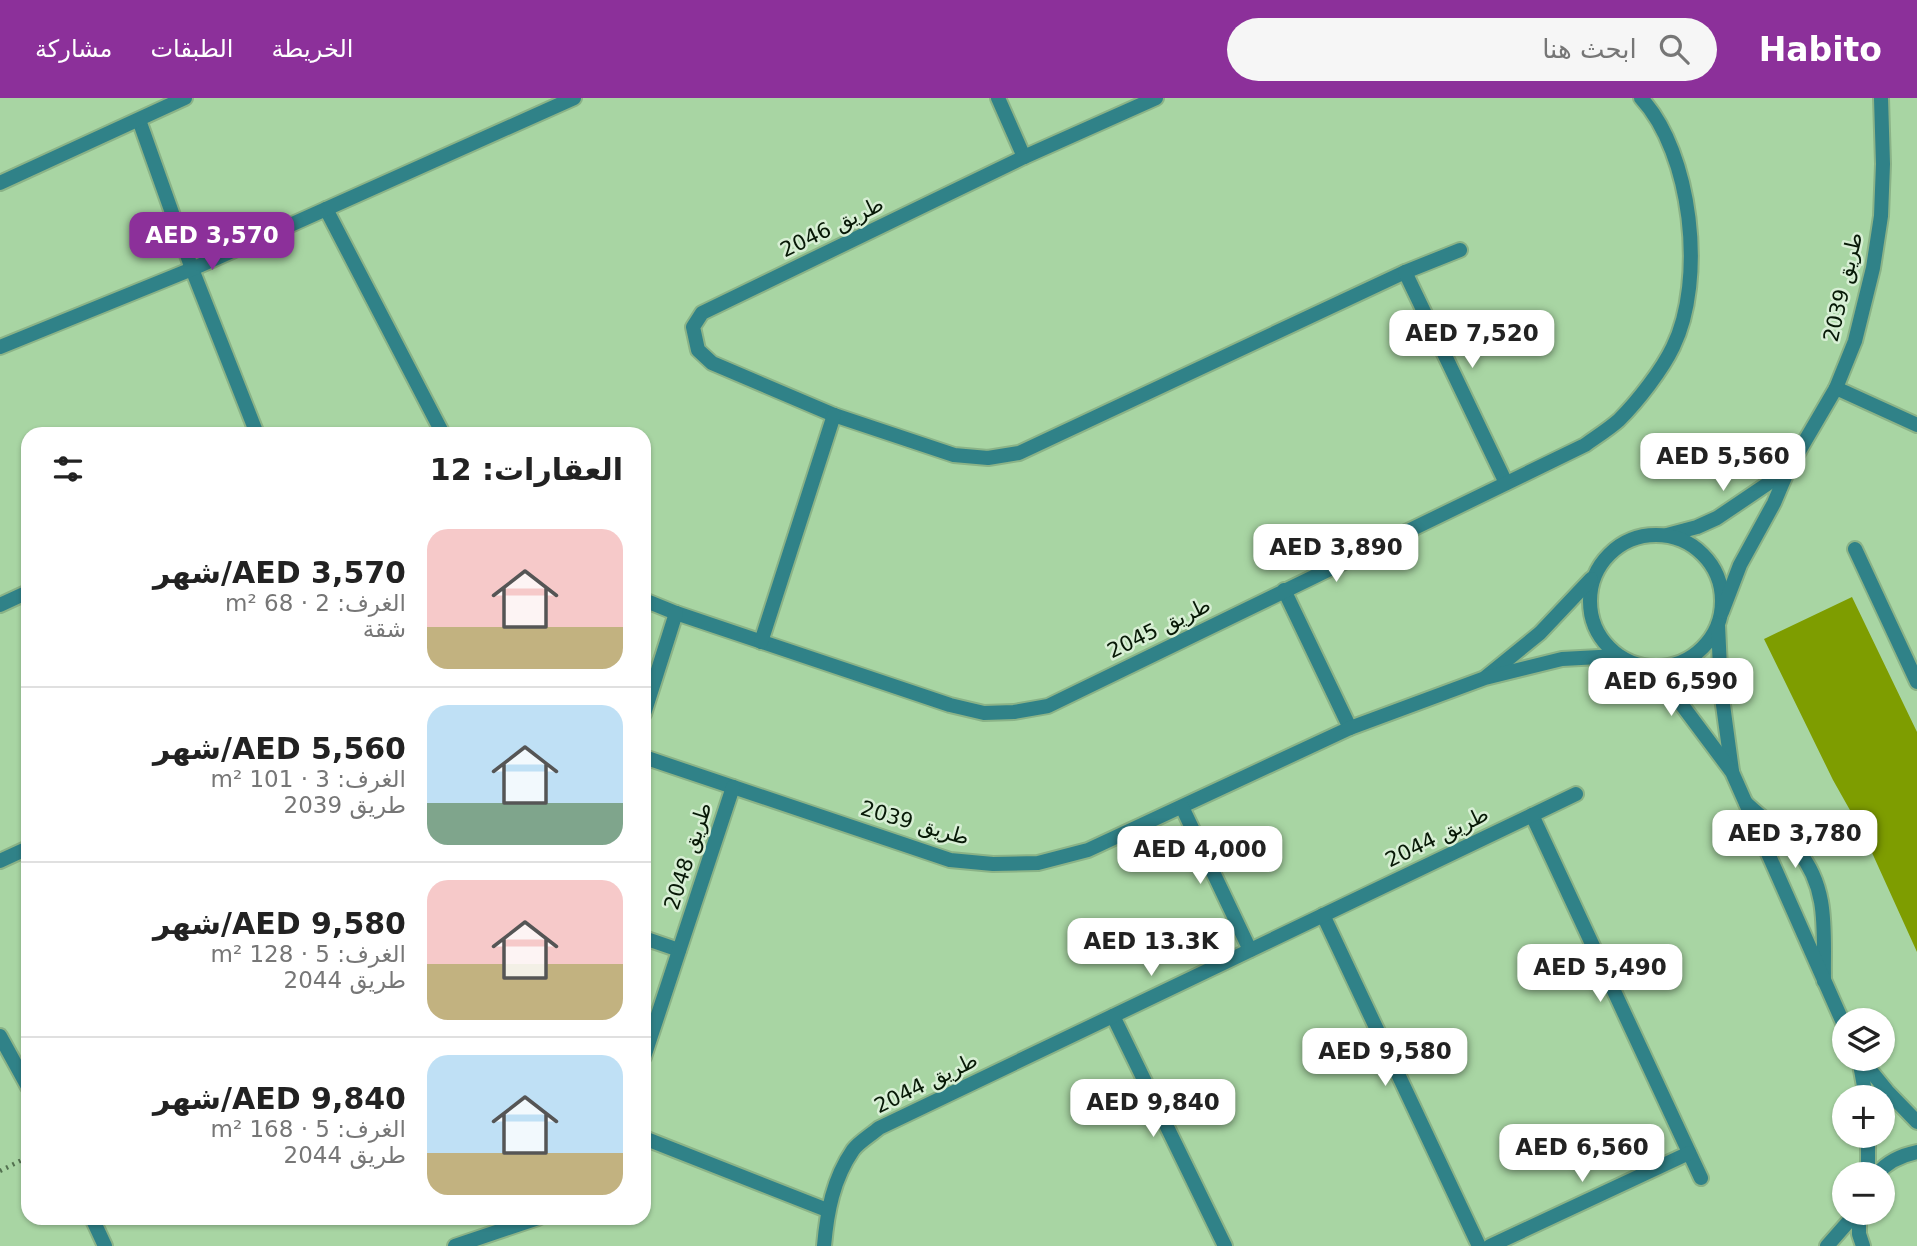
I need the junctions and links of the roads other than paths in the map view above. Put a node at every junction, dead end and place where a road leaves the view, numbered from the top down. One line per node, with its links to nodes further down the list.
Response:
1 (185, 98): 7 (street)
2 (574, 98): 10 (street)
3 (998, 98): 8 (street)
4 (1156, 98): 8 (street, طريق 2046)
5 (1641, 98): 21 (street, طريق 2045)
6 (1881, 98): 15 (street, طريق 2039)
7 (139, 120): 9 (street); 12 (street)
8 (1024, 157): 16 (street, طريق 2046)
9 (0, 183)
10 (326, 209): 12 (street); 19 (street)
11 (1460, 250): 13 (street, طريق 2046)
12 (192, 269): 14 (street); 18 (street)
13 (1405, 272): 16 (street, طريق 2046); 21 (street)
14 (0, 347)
15 (1836, 388): 17 (street); 20 (street, طريق 2039)
16 (834, 415): 31 (street)
17 (1917, 425)
18 (254, 427)
19 (439, 427)
20 (1788, 470): 22 (street, طريق 2039); 30 (street, طريق 2039)
21 (1506, 483): 25 (street, طريق 2045)
22 (1666, 536): 24 (street); 30 (street)
23 (1854, 549): 34 (street)
24 (1595, 576): 32 (street); 33 (street, طريق 2039)
25 (1284, 590): 31 (street, طريق 2045); 36 (street)
26 (21, 595): 28 (street)
27 (651, 603): 29 (street, طريق 2045)
28 (0, 605)
29 (677, 613): 31 (street, طريق 2045); 35 (street)
30 (1720, 618): 32 (street); 38 (street)
31 (761, 642)
32 (1618, 656): 33 (street, طريق 2039); 38 (street)
33 (1485, 678): 36 (street, طريق 2039)
34 (1917, 682)
35 (651, 693)
36 (1350, 728): 42 (street, طريق 2039)
37 (651, 759): 39 (street, طريق 2039)
38 (1732, 772): 41 (street)
39 (733, 787): 42 (street, طريق 2039); 48 (street, طريق 2048)
40 (1576, 794): 43 (street, طريق 2044)
41 (1746, 803): 50 (street); 50 (street)
42 (1182, 807): 49 (street)
43 (1532, 815): 46 (street, طريق 2044); 60 (street)
44 (21, 851): 45 (street)
45 (0, 861)
46 (1323, 915): 49 (street, طريق 2044); 72 (street)
47 (651, 940): 48 (street)
48 (680, 950): 54 (street, طريق 2048)
49 (1250, 950): 52 (street, طريق 2044)
50 (1825, 982): 51 (street)
51 (1836, 1008)
52 (1113, 1016): 63 (street, طريق 2044); 71 (street)
53 (0, 1036): 56 (street)
54 (651, 1036)
55 (1870, 1071): 57 (street)
56 (21, 1074)
57 (1917, 1122)
58 (651, 1141): 63 (street)
59 (1917, 1152): 61 (street)
60 (1689, 1153): 62 (street); 73 (street)
61 (1892, 1162)
62 (1701, 1178)
63 (827, 1210): 70 (street, طريق 2044)
64 (95, 1225): 68 (street)
65 (517, 1225): 69 (street)
66 (1846, 1225): 74 (street)
67 (1858, 1225): 75 (street)
68 (105, 1246)
69 (454, 1246)
70 (824, 1246)
71 (1225, 1246)
72 (1479, 1246)
73 (1490, 1246)
74 (1827, 1246)
75 (1863, 1246)

